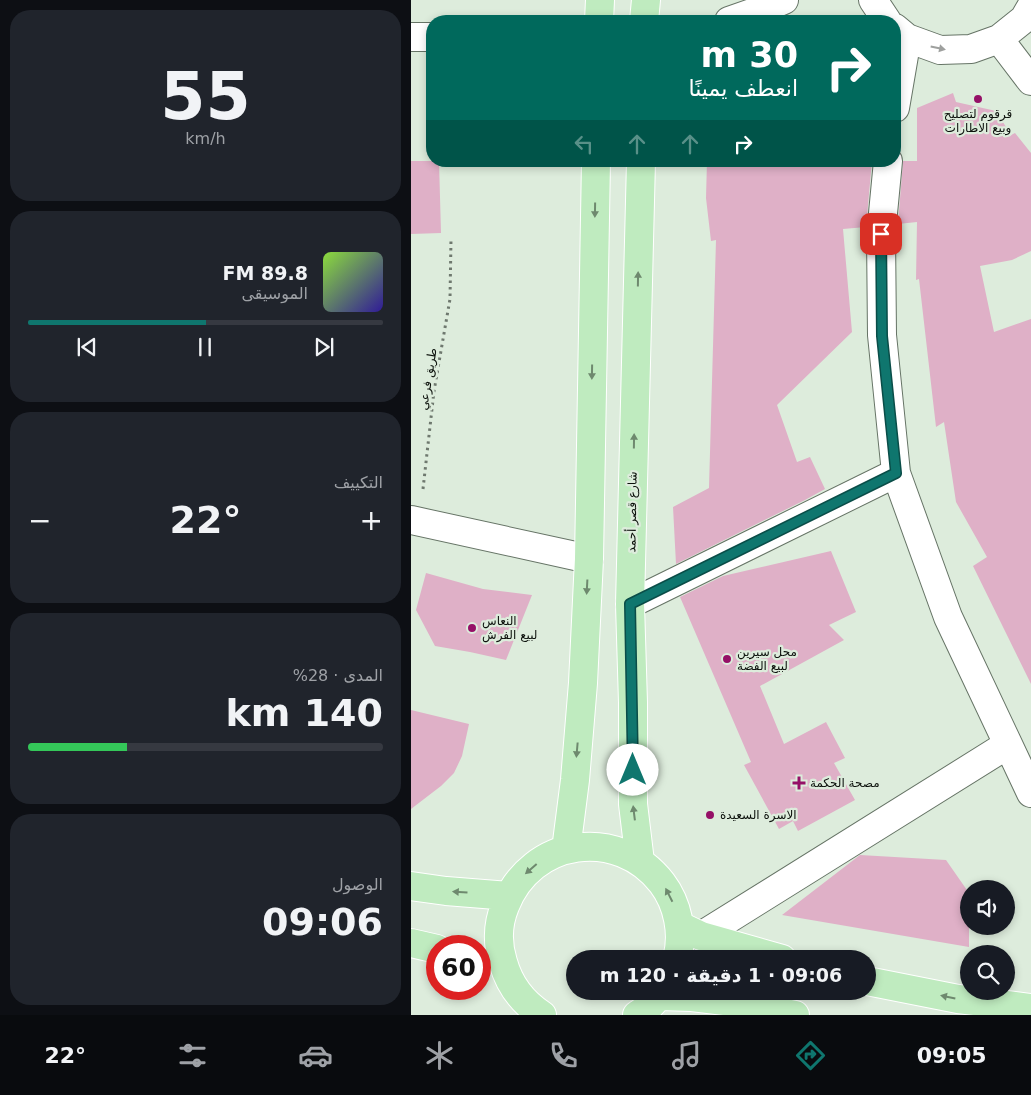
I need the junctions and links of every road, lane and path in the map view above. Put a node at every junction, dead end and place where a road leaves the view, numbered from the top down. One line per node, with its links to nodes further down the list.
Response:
1 (600, 0): 6 (main road)
2 (645, 0): 7 (main road)
3 (784, 0): 8 (street)
4 (873, 0): 9 (street)
5 (1031, 7): 13 (street)
6 (599, 15)
7 (645, 15)
8 (746, 15)
9 (885, 15)
10 (901, 31): 13 (street, one-way to 13)
11 (411, 36): 12 (street)
12 (426, 37)
13 (999, 39): 14 (street)
14 (1031, 81)
15 (596, 167): 21 (main road, one-way to 21)
16 (641, 167): 22 (main road, شارع قصر أحمد, one-way to 16)
17 (887, 167): 19 (street)
18 (451, 239): 20 (path, طريق فرعي)
19 (896, 473): 22 (street); 23 (street)
20 (415, 521): 21 (street)
21 (589, 559): 25 (main road, one-way to 25)
22 (630, 604): 26 (main road, شارع قصر أحمد, one-way to 22)
23 (1007, 745): 24 (street); 29 (street)
24 (1031, 794)
25 (566, 850): 26 (main road); 28 (main road, one-way to 28)
26 (640, 862): 29 (main road, one-way to 26)
27 (411, 886): 28 (main road, one-way to 27)
28 (509, 896): 35 (main road)
29 (690, 931): 32 (main road); 33 (main road)
30 (411, 943): 31 (main road)
31 (426, 946)
32 (680, 950)
33 (752, 950)
34 (491, 967): 35 (main road)
35 (505, 971): 40 (main road)
36 (876, 983): 39 (main road, one-way to 36)
37 (655, 1000): 41 (main road)
38 (715, 1000): 42 (main road)
39 (1031, 1008)
40 (543, 1015)
41 (637, 1015)
42 (795, 1015)

